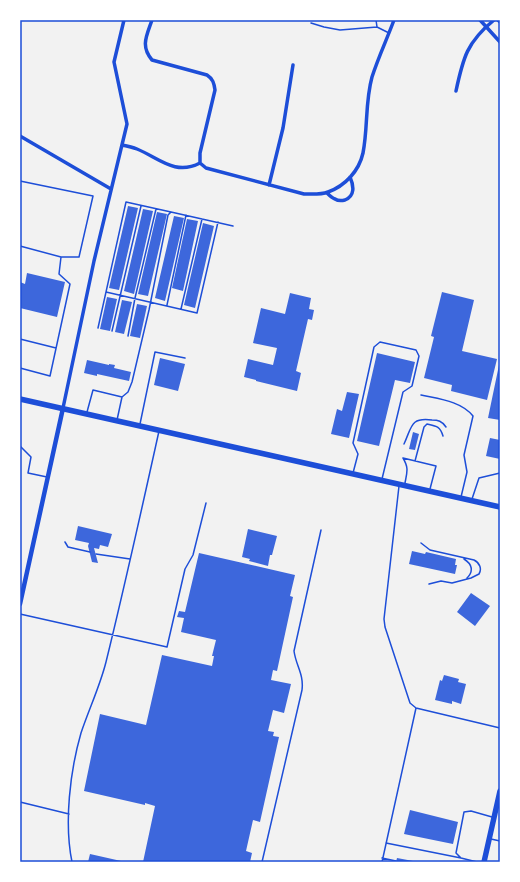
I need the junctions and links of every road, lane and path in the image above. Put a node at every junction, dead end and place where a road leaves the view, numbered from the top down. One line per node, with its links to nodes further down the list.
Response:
1 (124, 20): 17 (street)
2 (152, 20): 18 (street)
3 (376, 20): 11 (lane)
4 (394, 20): 12 (street)
5 (480, 20): 10 (street)
6 (494, 20): 10 (street)
7 (498, 20): 8 (street)
8 (500, 22)
9 (311, 23): 11 (lane)
10 (486, 26): 13 (street); 15 (street)
11 (377, 27): 12 (lane)
12 (389, 33): 19 (street)
13 (500, 42)
14 (292, 65): 21 (street)
15 (456, 91)
16 (20, 136): 22 (street)
17 (122, 145): 18 (street); 22 (street)
18 (200, 163): 21 (street)
19 (350, 177): 23 (street); 23 (street)
20 (20, 181): 32 (lane)
21 (269, 185): 23 (street)
22 (111, 188): 49 (street)
23 (327, 193)
24 (141, 205): 25 (lane); 33 (lane); 34 (lane)
25 (156, 209): 26 (lane); 35 (lane)
26 (171, 212): 27 (lane); 36 (lane)
27 (186, 216): 28 (lane); 37 (lane)
28 (202, 219): 29 (lane); 38 (lane)
29 (218, 222): 30 (lane); 38 (lane)
30 (233, 226)
31 (20, 246): 32 (lane)
32 (61, 257): 43 (lane)
33 (106, 292): 34 (lane); 39 (lane)
34 (120, 295): 35 (lane); 40 (lane)
35 (135, 298): 36 (lane); 41 (lane)
36 (150, 302): 37 (lane); 47 (lane)
37 (167, 306): 38 (lane)
38 (181, 309)
39 (98, 328)
40 (112, 331)
41 (128, 336)
42 (20, 339): 43 (lane)
43 (56, 348): 45 (lane)
44 (185, 358): 52 (lane)
45 (20, 368)
46 (421, 395): 65 (lane)
47 (122, 397): 50 (lane); 51 (lane)
48 (20, 399): 49 (main road)
49 (62, 408): 50 (main road); 61 (street)
50 (87, 414): 51 (main road)
51 (117, 421): 52 (main road)
52 (139, 426): 54 (main road)
53 (446, 427): 56 (lane)
54 (159, 431): 60 (main road); 75 (lane)
55 (443, 436): 58 (lane)
56 (404, 444)
57 (20, 446): 61 (lane)
58 (415, 461): 63 (lane); 64 (lane)
59 (500, 473): 66 (lane)
60 (353, 474): 62 (main road); 62 (lane)
61 (48, 477): 78 (street)
62 (382, 481): 63 (main road)
63 (402, 485): 64 (main road); 81 (lane)
64 (430, 492): 65 (main road)
65 (461, 498): 66 (main road)
66 (472, 501): 68 (main road)
67 (206, 503): 80 (lane)
68 (500, 507)
69 (321, 530): 94 (lane)
70 (64, 542): 72 (lane)
71 (421, 544): 74 (lane)
72 (90, 552)
73 (96, 554): 75 (lane)
74 (462, 558): 76 (lane); 76 (lane)
75 (130, 559): 80 (lane)
76 (466, 580): 77 (lane)
77 (429, 584)
78 (20, 604)
79 (20, 614): 80 (lane)
80 (112, 635): 85 (lane)
81 (416, 708): 82 (lane); 89 (lane)
82 (500, 728)
83 (500, 791): 86 (main road)
84 (20, 802): 85 (lane)
85 (69, 814): 93 (lane)
86 (494, 817): 87 (main road); 91 (lane)
87 (489, 838): 88 (lane); 97 (main road)
88 (500, 841)
89 (386, 843): 90 (lane); 91 (lane)
90 (382, 858): 92 (lane); 95 (lane)
91 (461, 858): 96 (lane)
92 (396, 861)
93 (72, 862)
94 (262, 862)
95 (382, 862)
96 (477, 862)
97 (484, 862)

